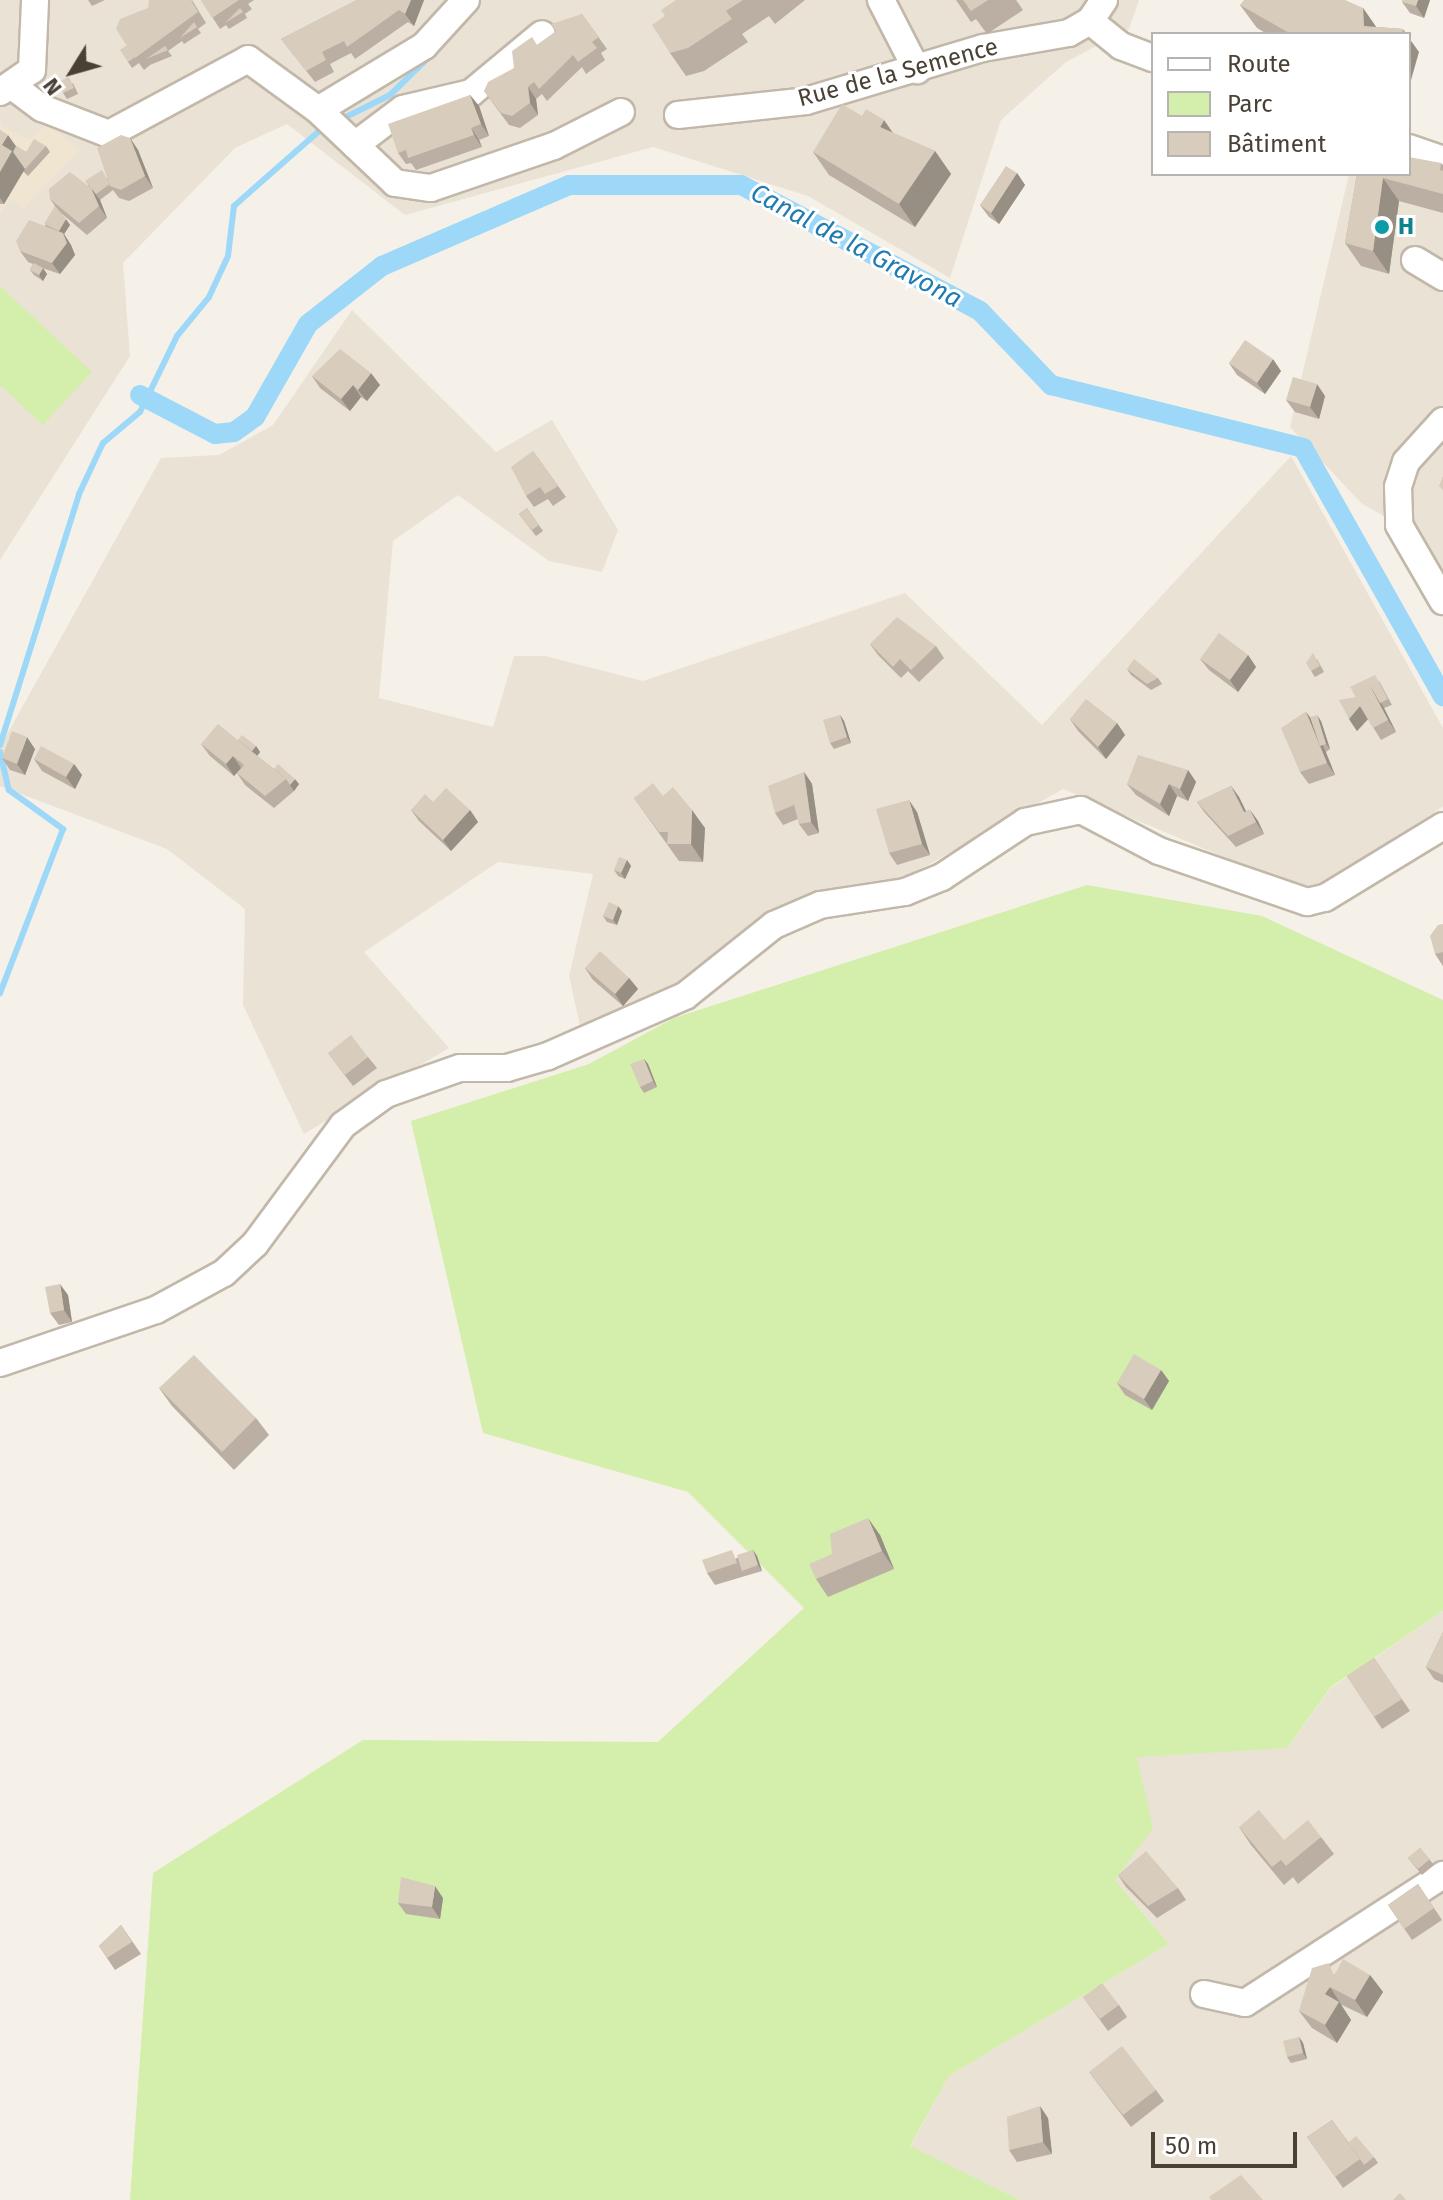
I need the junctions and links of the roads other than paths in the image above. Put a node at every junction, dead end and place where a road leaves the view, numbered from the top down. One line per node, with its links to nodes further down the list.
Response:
1 (35, 0): 8 (street)
2 (466, 0): 9 (street)
3 (881, 0): 7 (street)
4 (1097, 10): 6 (street); 7 (street, Rue de la Semence)
5 (542, 34): 12 (street)
6 (1151, 57)
7 (917, 70): 11 (street, Rue de la Semence)
8 (7, 90): 9 (street)
9 (318, 110): 12 (street)
10 (621, 112): 12 (street)
11 (678, 115)
12 (355, 145)
13 (1411, 149): 14 (street)
14 (1443, 160)
15 (1415, 260): 16 (street)
16 (1443, 277)
17 (1443, 421): 18 (street)
18 (1443, 601)
19 (1443, 826): 20 (street)
20 (0, 1363)
21 (1443, 1875): 22 (street)
22 (1204, 1994)

